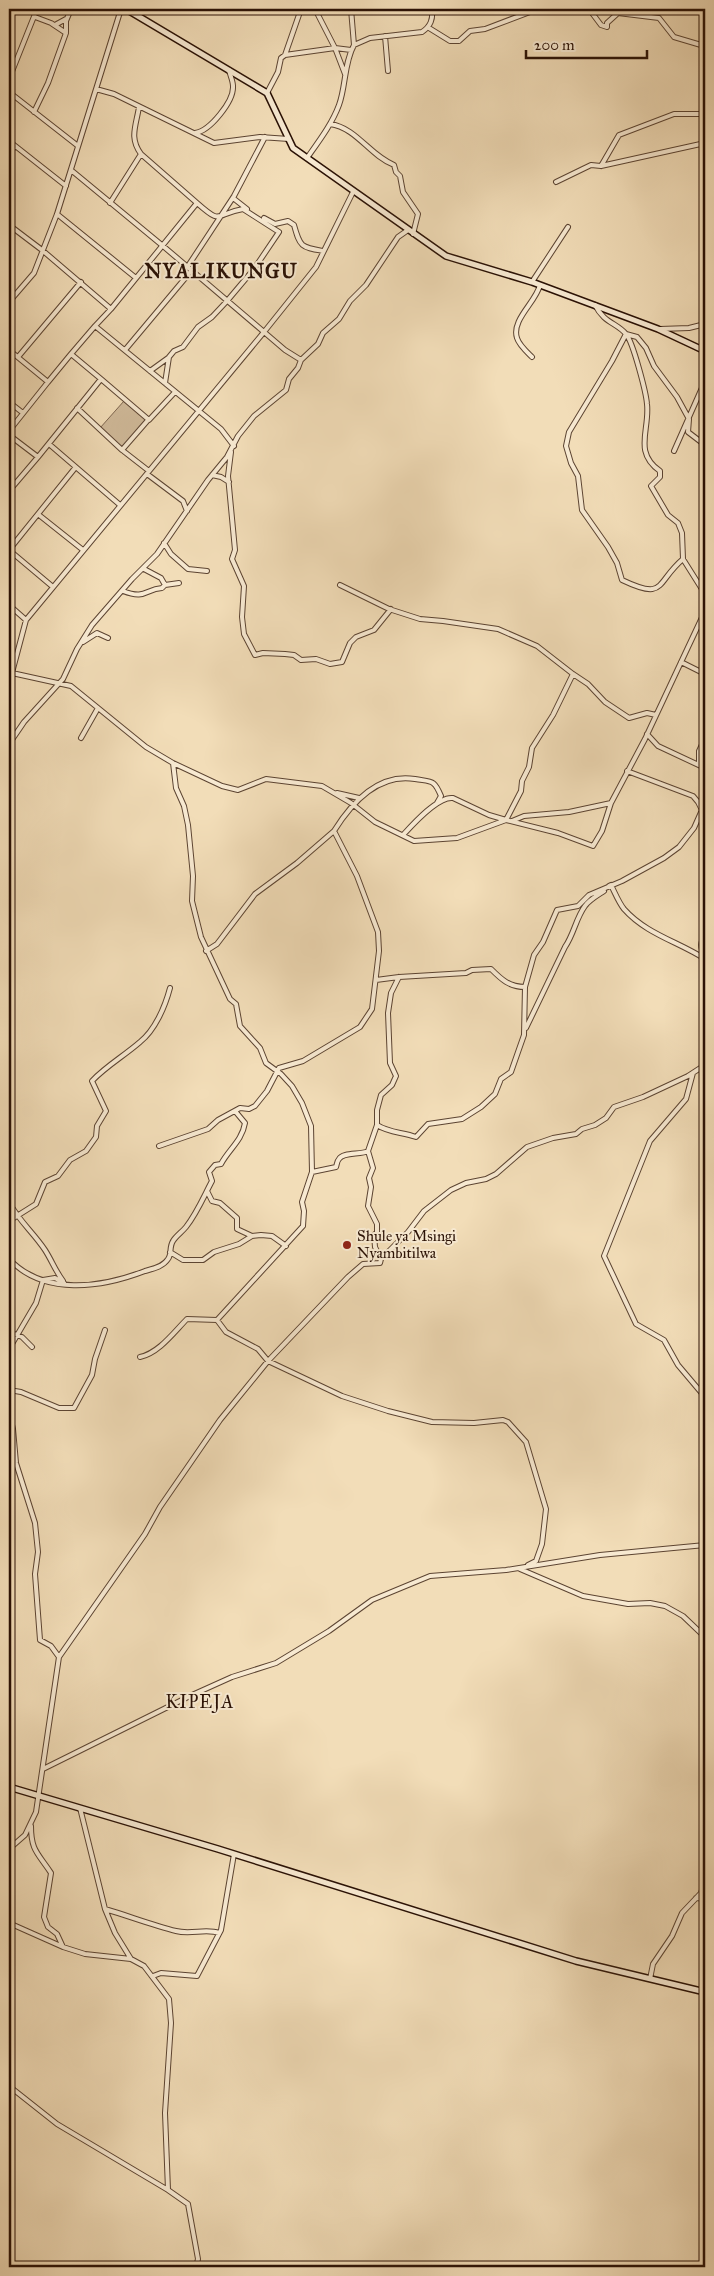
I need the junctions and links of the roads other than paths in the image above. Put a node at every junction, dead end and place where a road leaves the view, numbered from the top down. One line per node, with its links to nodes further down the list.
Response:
1 (37, 9): 11 (street)
2 (71, 9): 12 (street)
3 (121, 9): 26 (street)
4 (126, 9): 22 (main road)
5 (301, 9): 21 (street)
6 (315, 9): 18 (street)
7 (351, 9): 17 (street)
8 (432, 9): 14 (street)
9 (538, 9): 14 (street)
10 (589, 9): 19 (street)
11 (35, 17): 13 (street); 25 (street)
12 (66, 19): 13 (street); 15 (street)
13 (55, 25): 15 (street)
14 (428, 28): 16 (street)
15 (66, 32): 30 (street)
16 (384, 36): 17 (street); 23 (street)
17 (354, 45): 20 (street)
18 (335, 48): 20 (street); 21 (street); 24 (street)
19 (705, 48)
20 (352, 50): 24 (street)
21 (285, 55): 28 (street)
22 (229, 70): 28 (main road); 33 (street)
23 (388, 71)
24 (345, 74): 32 (street)
25 (9, 79)
26 (96, 89): 29 (street); 39 (street)
27 (9, 92): 30 (street)
28 (267, 93): 35 (main road)
29 (139, 107): 33 (street); 41 (street)
30 (34, 112): 39 (street)
31 (705, 114): 43 (street)
32 (330, 124): 42 (street); 55 (street)
33 (194, 133): 34 (street)
34 (264, 137): 35 (street); 48 (street)
35 (289, 139): 42 (main road)
36 (9, 141): 38 (street)
37 (705, 143): 43 (street)
38 (15, 146): 40 (street); 46 (street)
39 (78, 146): 44 (street)
40 (9, 154)
41 (141, 154): 49 (street); 50 (street)
42 (307, 158): 47 (main road)
43 (601, 166): 45 (street)
44 (70, 170): 46 (street); 49 (street)
45 (556, 182)
46 (66, 186): 51 (street)
47 (353, 192): 55 (main road); 58 (street)
48 (233, 198): 52 (street); 58 (street)
49 (110, 203): 56 (street)
50 (197, 203): 52 (street); 56 (street)
51 (57, 214): 57 (street); 61 (street)
52 (220, 219): 59 (street); 65 (street)
53 (9, 225): 57 (street)
54 (568, 227): 63 (street)
55 (411, 232): 63 (main road); 81 (street)
56 (163, 246): 59 (street); 61 (street)
57 (42, 250): 62 (street); 66 (street)
58 (324, 251): 72 (street)
59 (188, 266): 60 (street)
60 (192, 270): 65 (street); 75 (street)
61 (136, 278): 68 (street)
62 (81, 282): 68 (street); 78 (street)
63 (532, 282): 64 (main road)
64 (540, 285): 67 (main road); 80 (street)
65 (227, 301): 72 (street); 79 (street)
66 (9, 302)
67 (595, 306): 71 (main road); 73 (street)
68 (111, 309): 70 (street)
69 (705, 324): 71 (street)
70 (95, 326): 75 (street); 77 (street)
71 (658, 329): 76 (main road)
72 (264, 332): 81 (street); 90 (street)
73 (626, 334): 93 (street); 115 (street); 115 (street)
74 (9, 350): 78 (street)
75 (125, 350): 82 (street)
76 (705, 351)
77 (71, 354): 83 (street); 85 (street)
78 (18, 357): 85 (street)
79 (169, 357): 82 (street); 86 (street)
80 (532, 357)
81 (301, 360): 98 (street)
82 (150, 371): 86 (street)
83 (101, 379): 89 (street); 92 (street)
84 (705, 381): 93 (street)
85 (48, 382): 91 (street)
86 (165, 383): 87 (street)
87 (175, 392): 90 (street); 92 (street)
88 (9, 402): 91 (street)
89 (77, 408): 96 (street); 99 (street)
90 (199, 412): 98 (street); 103 (street)
91 (23, 413): 94 (street)
92 (148, 419): 99 (street)
93 (689, 419): 97 (street); 100 (street)
94 (9, 431)
95 (9, 435): 101 (street)
96 (48, 444): 101 (street); 102 (street)
97 (705, 445)
98 (233, 448): 104 (street); 105 (street)
99 (122, 450): 103 (street)
100 (674, 451)
101 (38, 457): 106 (street)
102 (74, 468): 109 (street); 111 (street)
103 (148, 472): 107 (street); 109 (street)
104 (212, 475): 105 (street); 108 (street)
105 (229, 482): 125 (street)
106 (9, 491)
107 (184, 501): 108 (street); 110 (street)
108 (194, 501): 110 (street)
109 (120, 505): 114 (street)
110 (187, 511): 112 (street)
111 (39, 515): 113 (street); 114 (street)
112 (164, 543): 116 (street); 117 (street)
113 (9, 550): 121 (street)
114 (83, 550): 121 (street)
115 (683, 559): 123 (street)
116 (144, 569): 119 (street); 122 (street)
117 (207, 571)
118 (179, 583): 119 (street)
119 (165, 585): 122 (street)
120 (340, 585): 125 (street)
121 (53, 587): 127 (street)
122 (123, 591): 129 (street)
123 (705, 594)
124 (9, 605): 127 (street)
125 (391, 609): 132 (street)
126 (705, 611): 130 (street)
127 (26, 620): 131 (street)
128 (108, 638): 129 (street)
129 (81, 643): 135 (street)
130 (681, 662): 133 (street); 137 (street)
131 (12, 673): 134 (street); 135 (street)
132 (572, 674): 137 (street); 152 (street)
133 (705, 674)
134 (9, 684)
135 (59, 684): 136 (street); 141 (street)
136 (98, 708): 139 (street); 142 (street)
137 (656, 715): 138 (street)
138 (647, 734): 143 (street); 145 (street)
139 (81, 738)
140 (705, 738): 143 (street)
141 (9, 744)
142 (173, 763): 146 (street); 158 (street)
143 (699, 765): 144 (street)
144 (705, 768)
145 (627, 771): 150 (street); 151 (street)
146 (335, 792): 147 (street); 148 (street)
147 (360, 797): 148 (street); 149 (street)
148 (352, 803): 154 (street); 155 (street)
149 (437, 803): 152 (street); 155 (street)
150 (611, 803): 153 (street); 153 (street)
151 (703, 809): 156 (street)
152 (506, 820): 153 (street); 155 (street)
153 (511, 821)
154 (334, 831): 158 (street); 161 (street)
155 (403, 835)
156 (611, 885): 159 (street); 162 (street); 164 (street)
157 (705, 932): 159 (street)
158 (206, 951): 166 (street)
159 (705, 957)
160 (399, 977): 161 (street); 162 (street); 169 (street)
161 (376, 980): 166 (street)
162 (525, 986): 164 (street)
163 (170, 988): 177 (street)
164 (524, 1030): 169 (street)
165 (705, 1065): 167 (street)
166 (278, 1071): 168 (street); 172 (street)
167 (693, 1073): 183 (street); 195 (street)
168 (235, 1111): 170 (street); 174 (street)
169 (377, 1125): 171 (street)
170 (159, 1146)
171 (368, 1151): 172 (street); 183 (street)
172 (312, 1172): 180 (street)
173 (9, 1189): 175 (street)
174 (207, 1191): 179 (street); 181 (street)
175 (9, 1194)
176 (9, 1202): 177 (street)
177 (17, 1216): 178 (street); 185 (street)
178 (9, 1221)
179 (252, 1236): 180 (street); 181 (street)
180 (286, 1246): 186 (street)
181 (170, 1252): 185 (street)
182 (9, 1259): 184 (street)
183 (381, 1259): 193 (street)
184 (43, 1280): 185 (street); 189 (street)
185 (66, 1284)
186 (217, 1320): 192 (street); 193 (street)
187 (106, 1330): 194 (street)
188 (9, 1332): 189 (street)
189 (17, 1335): 190 (street); 191 (street)
190 (32, 1347)
191 (9, 1349)
192 (140, 1357)
193 (268, 1361): 198 (street); 201 (street)
194 (9, 1390)
195 (705, 1397)
196 (9, 1412): 201 (street)
197 (705, 1544): 198 (street)
198 (524, 1567): 199 (street)
199 (512, 1568): 200 (street); 202 (street)
200 (705, 1637)
201 (59, 1657): 202 (street)
202 (43, 1769): 204 (street)
203 (9, 1787): 204 (main road)
204 (37, 1797): 205 (main road); 206 (street)
205 (80, 1808): 208 (main road); 212 (street)
206 (31, 1823): 207 (street); 215 (street)
207 (9, 1849)
208 (234, 1854): 214 (street); 218 (main road)
209 (705, 1881): 210 (street)
210 (696, 1898): 211 (street); 218 (street)
211 (705, 1899)
212 (105, 1908): 214 (street); 216 (street)
213 (9, 1923): 215 (street)
214 (219, 1933): 217 (street)
215 (63, 1947): 216 (street)
216 (132, 1959): 217 (street)
217 (153, 1976): 221 (street)
218 (650, 1979): 219 (main road)
219 (705, 1992)
220 (9, 2086): 221 (street)
221 (168, 2190): 222 (street)
222 (196, 2267)

